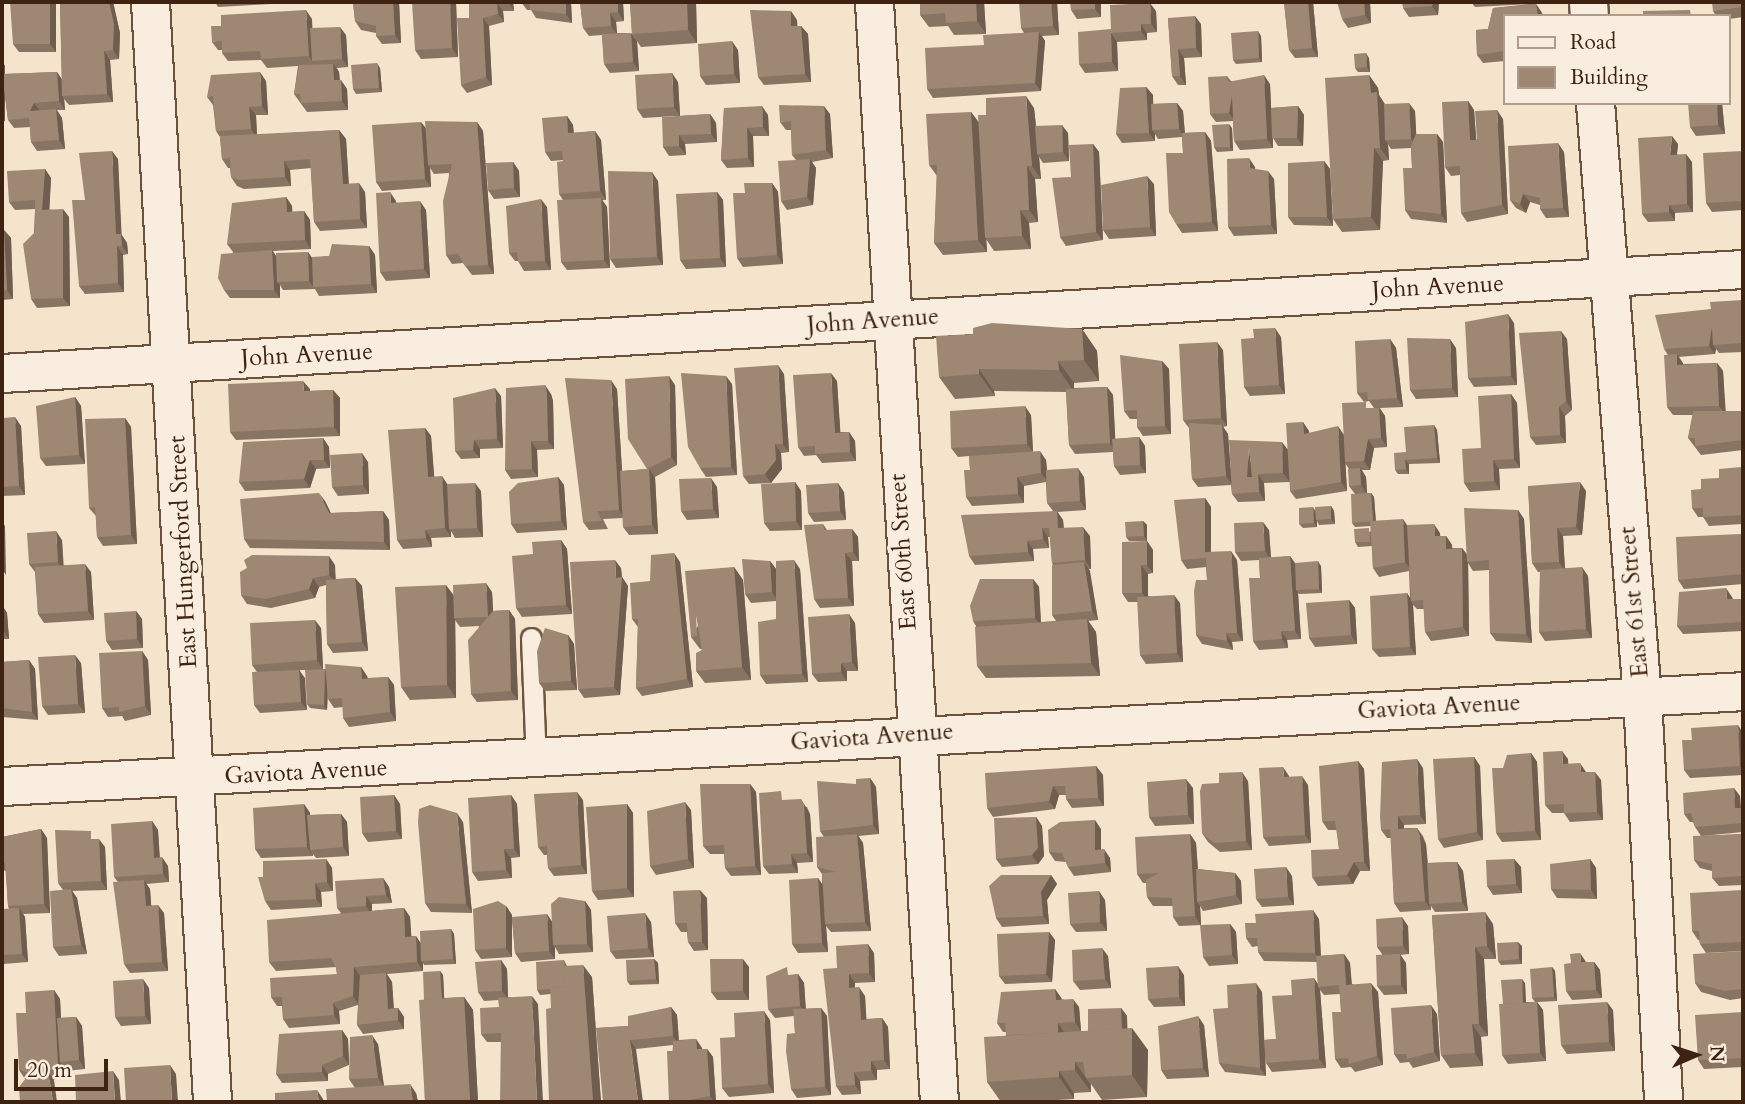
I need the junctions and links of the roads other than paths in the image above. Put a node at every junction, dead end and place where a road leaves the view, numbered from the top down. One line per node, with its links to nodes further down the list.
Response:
1 (150, 2): 7 (street, East Hungerford Street)
2 (874, 2): 6 (street, East 60th Street)
3 (1595, 105): 5 (street, East 61st Street)
4 (1743, 269): 5 (street, John Avenue)
5 (1606, 277): 6 (street, John Avenue); 11 (street, East 61st Street)
6 (889, 320): 7 (street, John Avenue); 12 (street, East 60th Street)
7 (173, 363): 8 (street, John Avenue); 14 (street, East Hungerford Street)
8 (2, 373)
9 (531, 638): 13 (lane)
10 (1743, 691): 11 (street, Gaviota Avenue)
11 (1642, 697): 12 (street, Gaviota Avenue); 18 (street, East 61st Street)
12 (915, 734): 13 (street, Gaviota Avenue); 17 (street, East 60th Street)
13 (536, 760): 14 (street, Gaviota Avenue)
14 (195, 777): 15 (street, Gaviota Avenue); 16 (street, East Hungerford Street)
15 (2, 786)
16 (212, 1102)
17 (939, 1102)
18 (1663, 1102)

